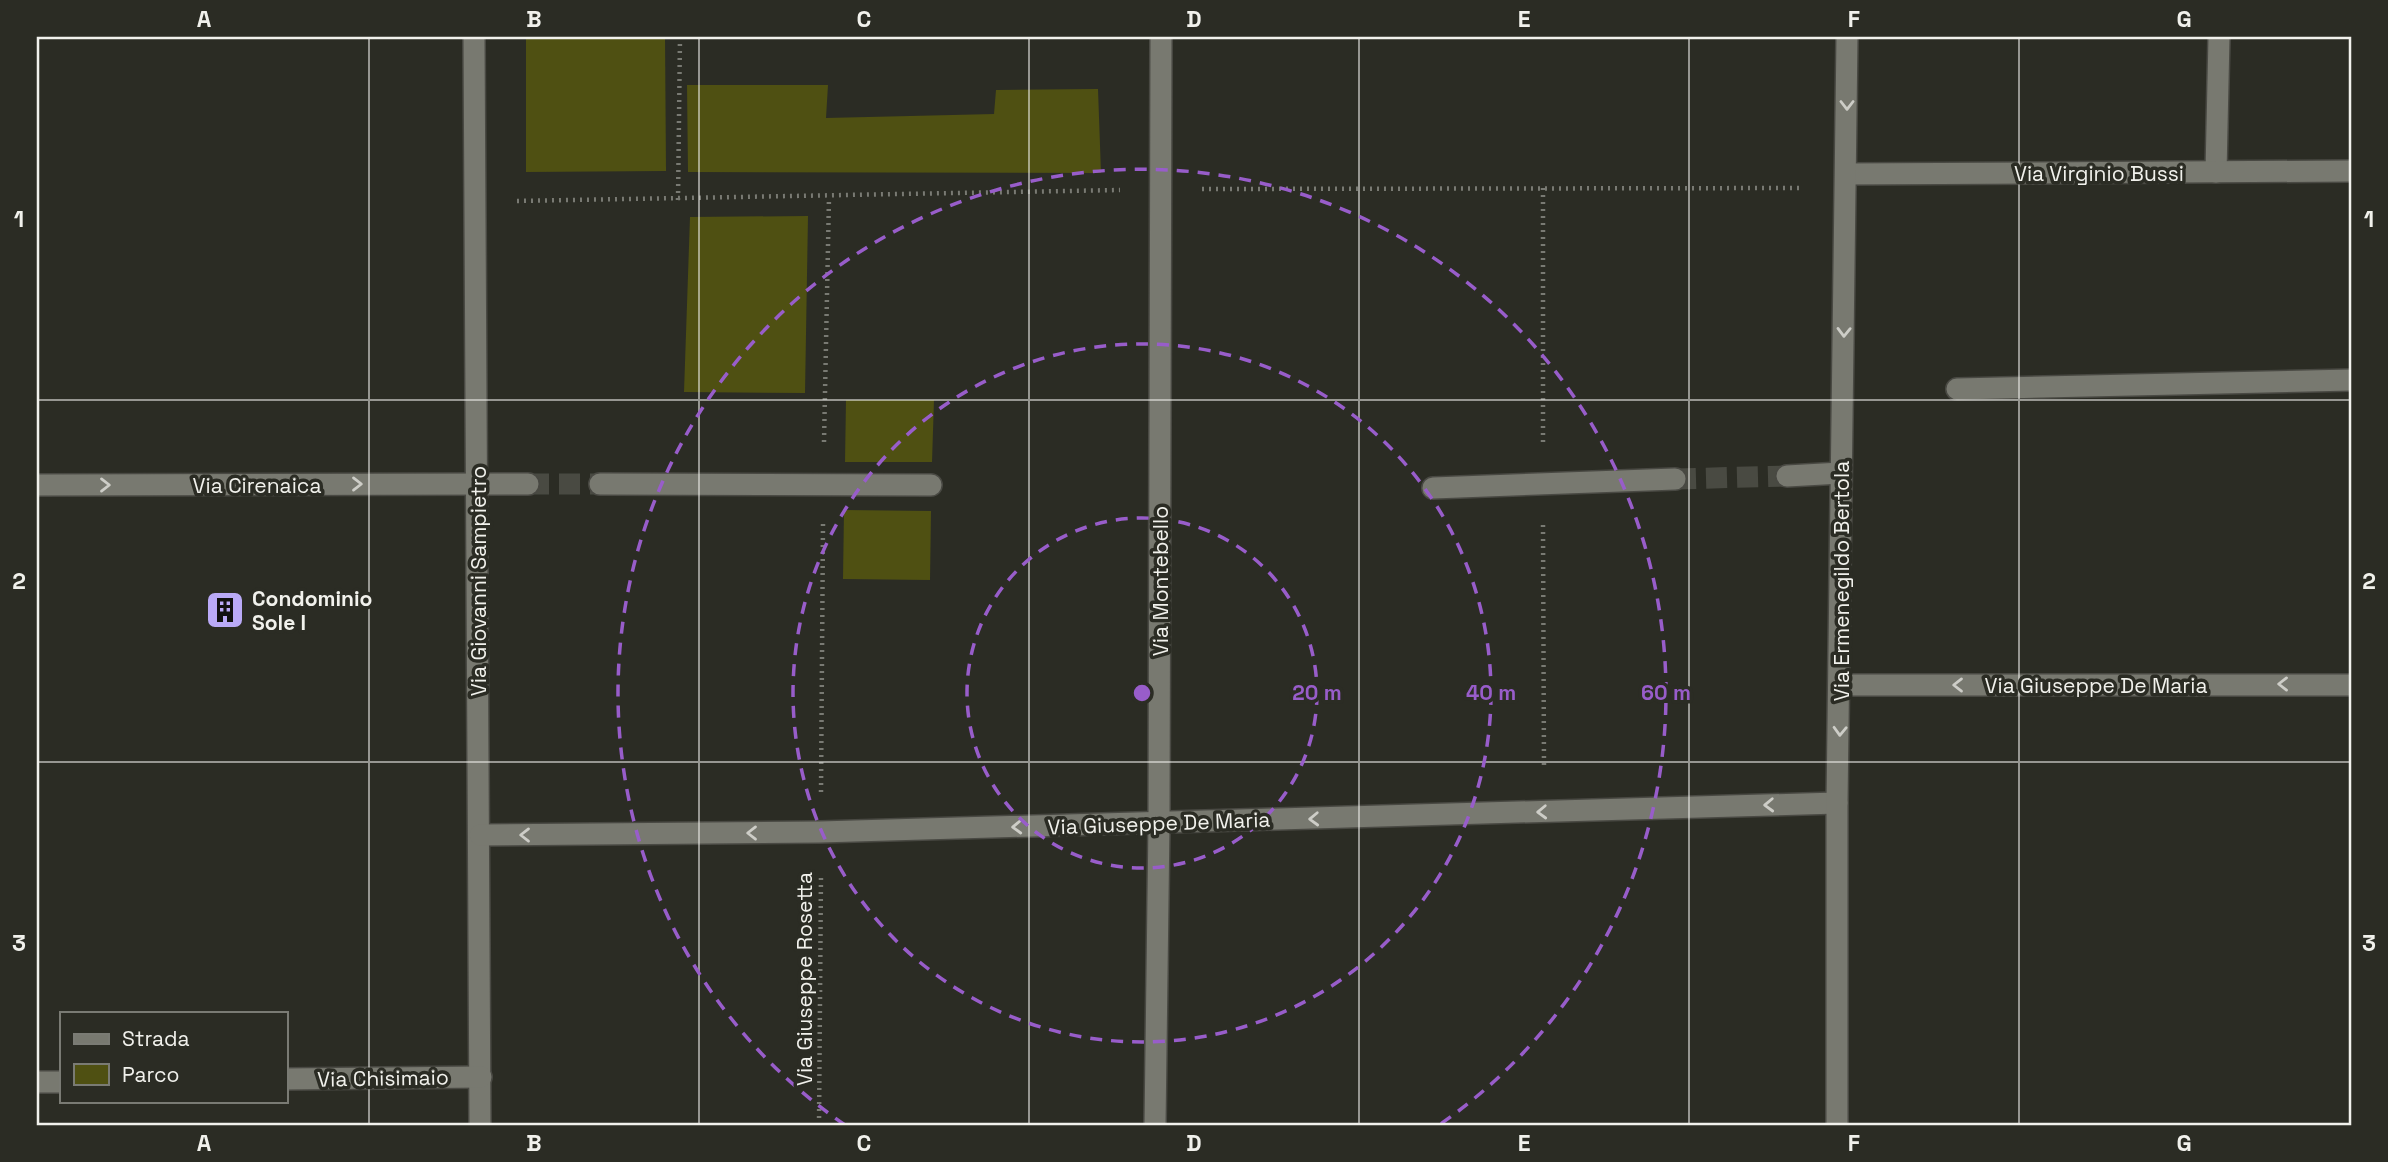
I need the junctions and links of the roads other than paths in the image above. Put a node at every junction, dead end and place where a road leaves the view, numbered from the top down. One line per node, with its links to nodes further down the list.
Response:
1 (474, 37): 13 (street, Via Giovanni Sampietro)
2 (1161, 37): 22 (street, Via Montebello)
3 (1847, 37): 7 (street, Via Ermenegildo Bertola, one-way to 7)
4 (2219, 37): 6 (street)
5 (2351, 171): 6 (street, Via Virginio Bussi)
6 (2216, 172): 7 (street, Via Virginio Bussi)
7 (1846, 181): 10 (street, Via Ermenegildo Bertola, one-way to 10)
8 (2351, 380): 9 (street)
9 (1957, 388)
10 (1841, 473): 11 (street); 19 (street, Via Ermenegildo Bertola)
11 (1787, 476)
12 (1675, 479): 18 (street)
13 (478, 484): 14 (street, Via Cirenaica); 16 (street, Via Cirenaica, one-way to 13); 23 (street, Via Giovanni Sampietro)
14 (528, 484)
15 (600, 484): 17 (street)
16 (37, 485)
17 (931, 485)
18 (1433, 488)
19 (1841, 685): 20 (street, Via Giuseppe De Maria, one-way to 19); 21 (street, Via Ermenegildo Bertola, one-way to 21)
20 (2351, 685)
21 (1838, 803): 22 (street, Via Giuseppe De Maria, one-way to 22); 30 (street, Via Ermenegildo Bertola)
22 (1159, 823): 23 (street, Via Giuseppe De Maria, one-way to 23); 29 (street, Via Montebello)
23 (480, 835): 24 (street, Via Giovanni Sampietro)
24 (481, 1077): 25 (street, Via Chisimaio); 28 (street, Via Giovanni Sampietro)
25 (287, 1079)
26 (37, 1082): 27 (street)
27 (60, 1082)
28 (480, 1125)
29 (1155, 1125)
30 (1837, 1125)

